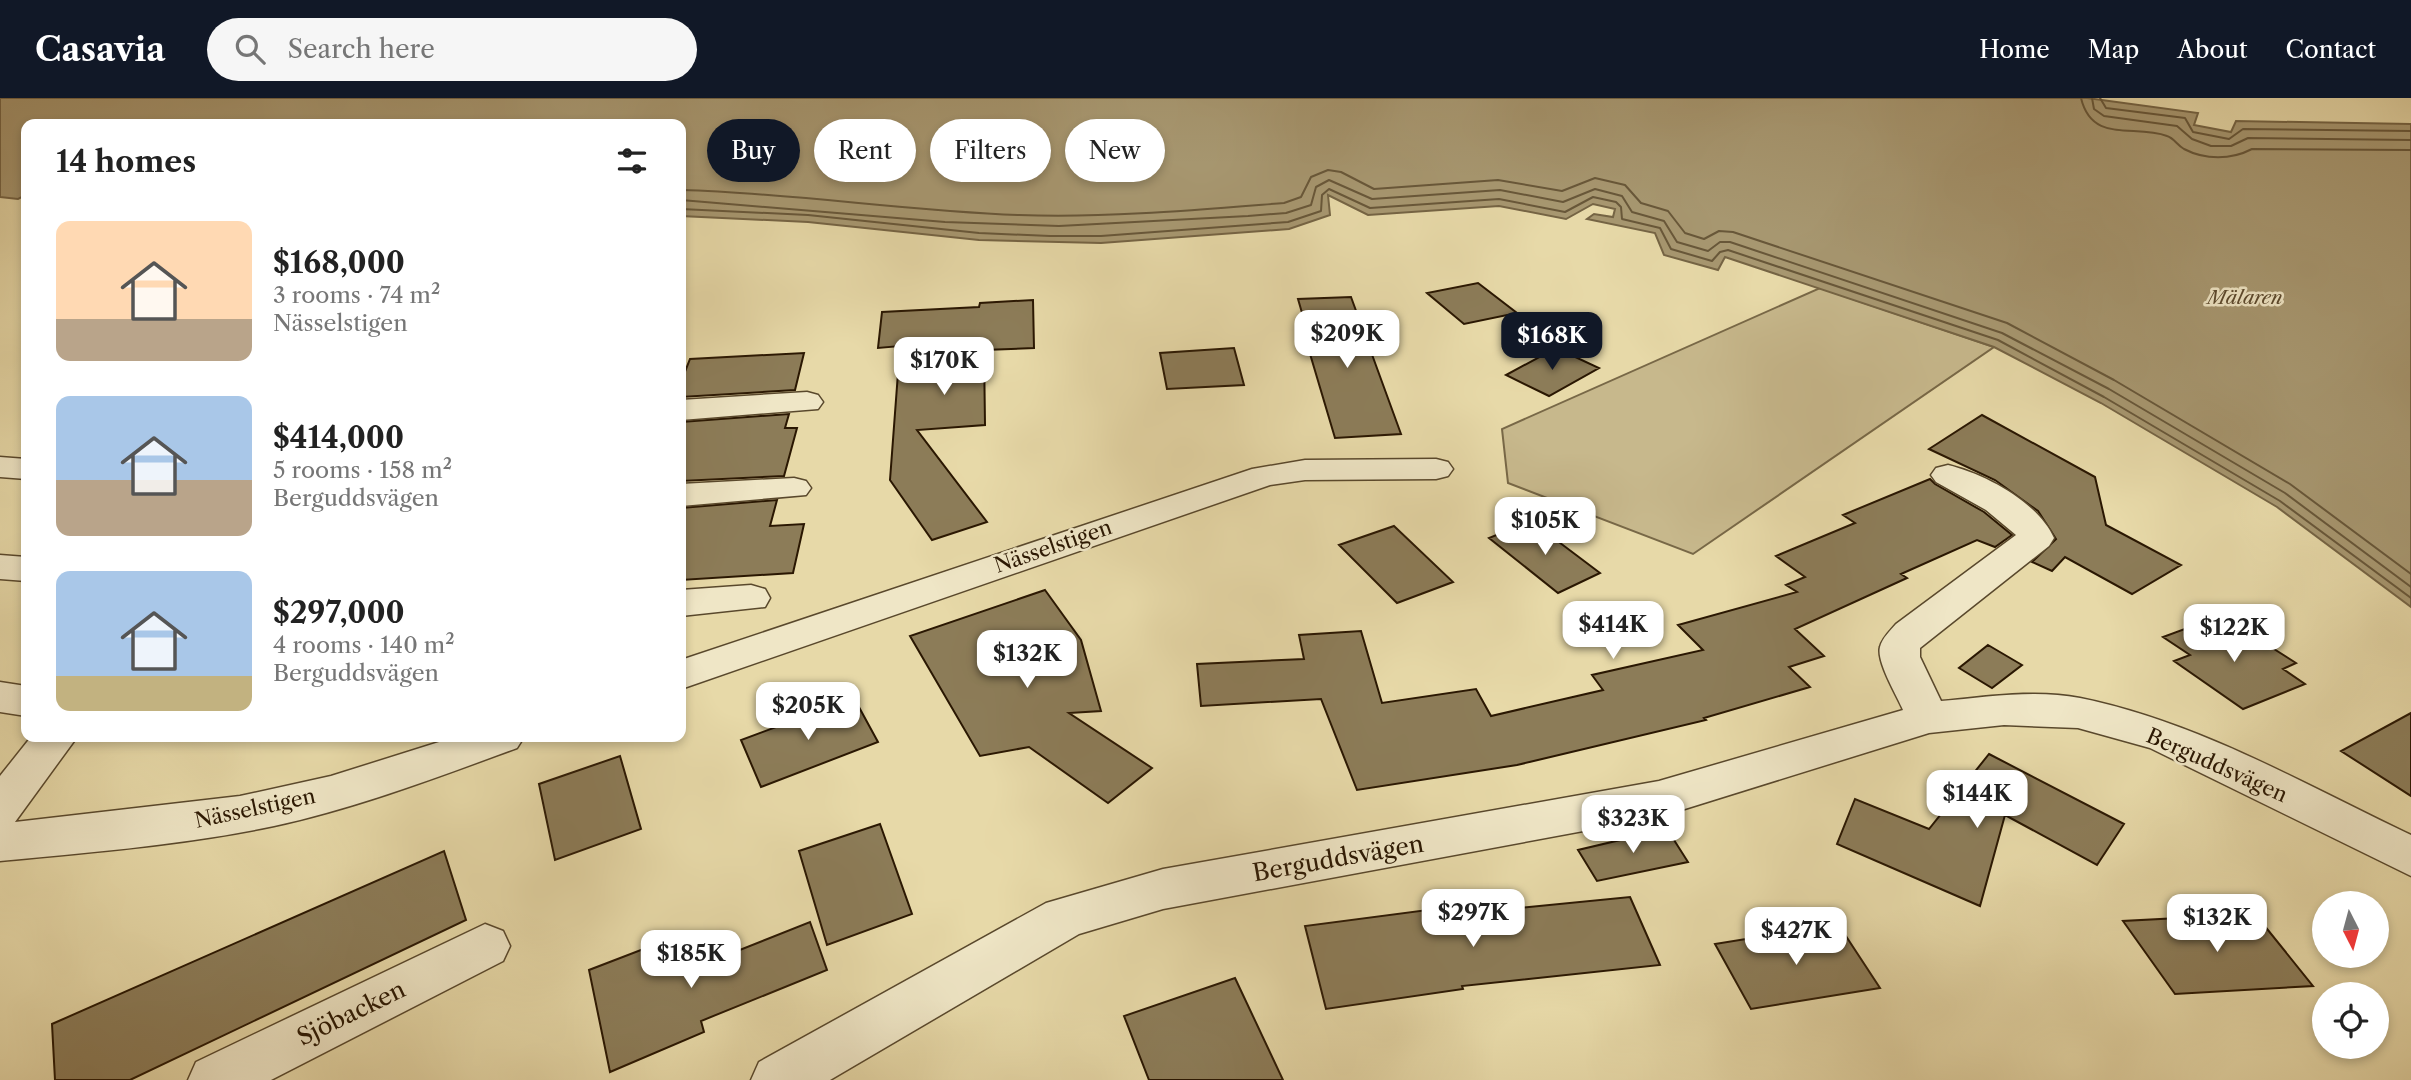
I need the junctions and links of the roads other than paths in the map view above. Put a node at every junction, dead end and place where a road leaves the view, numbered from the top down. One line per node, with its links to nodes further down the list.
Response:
1 (807, 402): 2 (street)
2 (686, 410)
3 (0, 467): 4 (street)
4 (21, 469)
5 (1436, 469): 13 (street, Nässelstigen)
6 (1948, 475): 16 (street)
7 (794, 488): 8 (street)
8 (686, 495)
9 (0, 566): 10 (street)
10 (21, 568)
11 (751, 597): 12 (street)
12 (686, 603)
13 (686, 673)
14 (0, 697): 15 (street)
15 (21, 700)
16 (1928, 719): 21 (street, Berguddsvägen); 24 (street, Berguddsvägen)
17 (51, 742): 19 (street)
18 (486, 742): 20 (street, Nässelstigen)
19 (0, 809)
20 (0, 842)
21 (2411, 858)
22 (485, 946): 23 (street, Sjöbacken)
23 (216, 1080)
24 (779, 1080)

